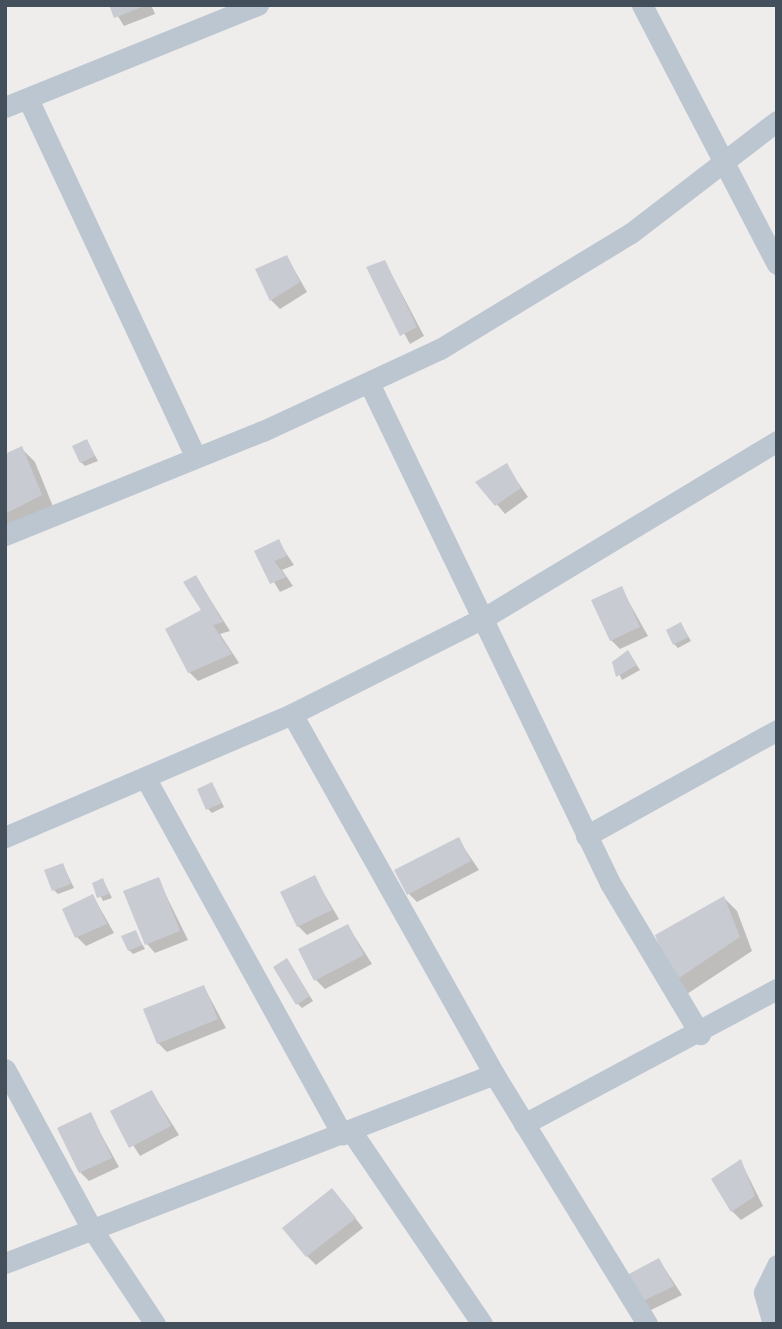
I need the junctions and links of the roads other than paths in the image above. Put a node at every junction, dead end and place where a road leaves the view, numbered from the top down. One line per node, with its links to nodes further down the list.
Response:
1 (258, 5): 3 (street)
2 (642, 5): 6 (street)
3 (28, 99): 4 (street); 10 (street)
4 (5, 107)
5 (777, 121): 6 (street)
6 (724, 156): 7 (street); 8 (street)
7 (777, 264)
8 (370, 385): 10 (street); 12 (street)
9 (777, 441): 12 (street)
10 (196, 457): 11 (street)
11 (5, 535)
12 (486, 616): 13 (street); 16 (street)
13 (292, 714): 15 (street); 21 (street)
14 (777, 730): 16 (street)
15 (146, 779): 17 (street); 23 (street)
16 (586, 835): 19 (street)
17 (5, 837)
18 (777, 989): 19 (street)
19 (700, 1034): 22 (street)
20 (5, 1069): 24 (street)
21 (494, 1074): 22 (street); 23 (street)
22 (524, 1124): 29 (street)
23 (346, 1133): 24 (street); 28 (street)
24 (93, 1229): 25 (street); 27 (street)
25 (5, 1263)
26 (777, 1265): 30 (street)
27 (155, 1324)
28 (482, 1324)
29 (647, 1324)
30 (773, 1324)

